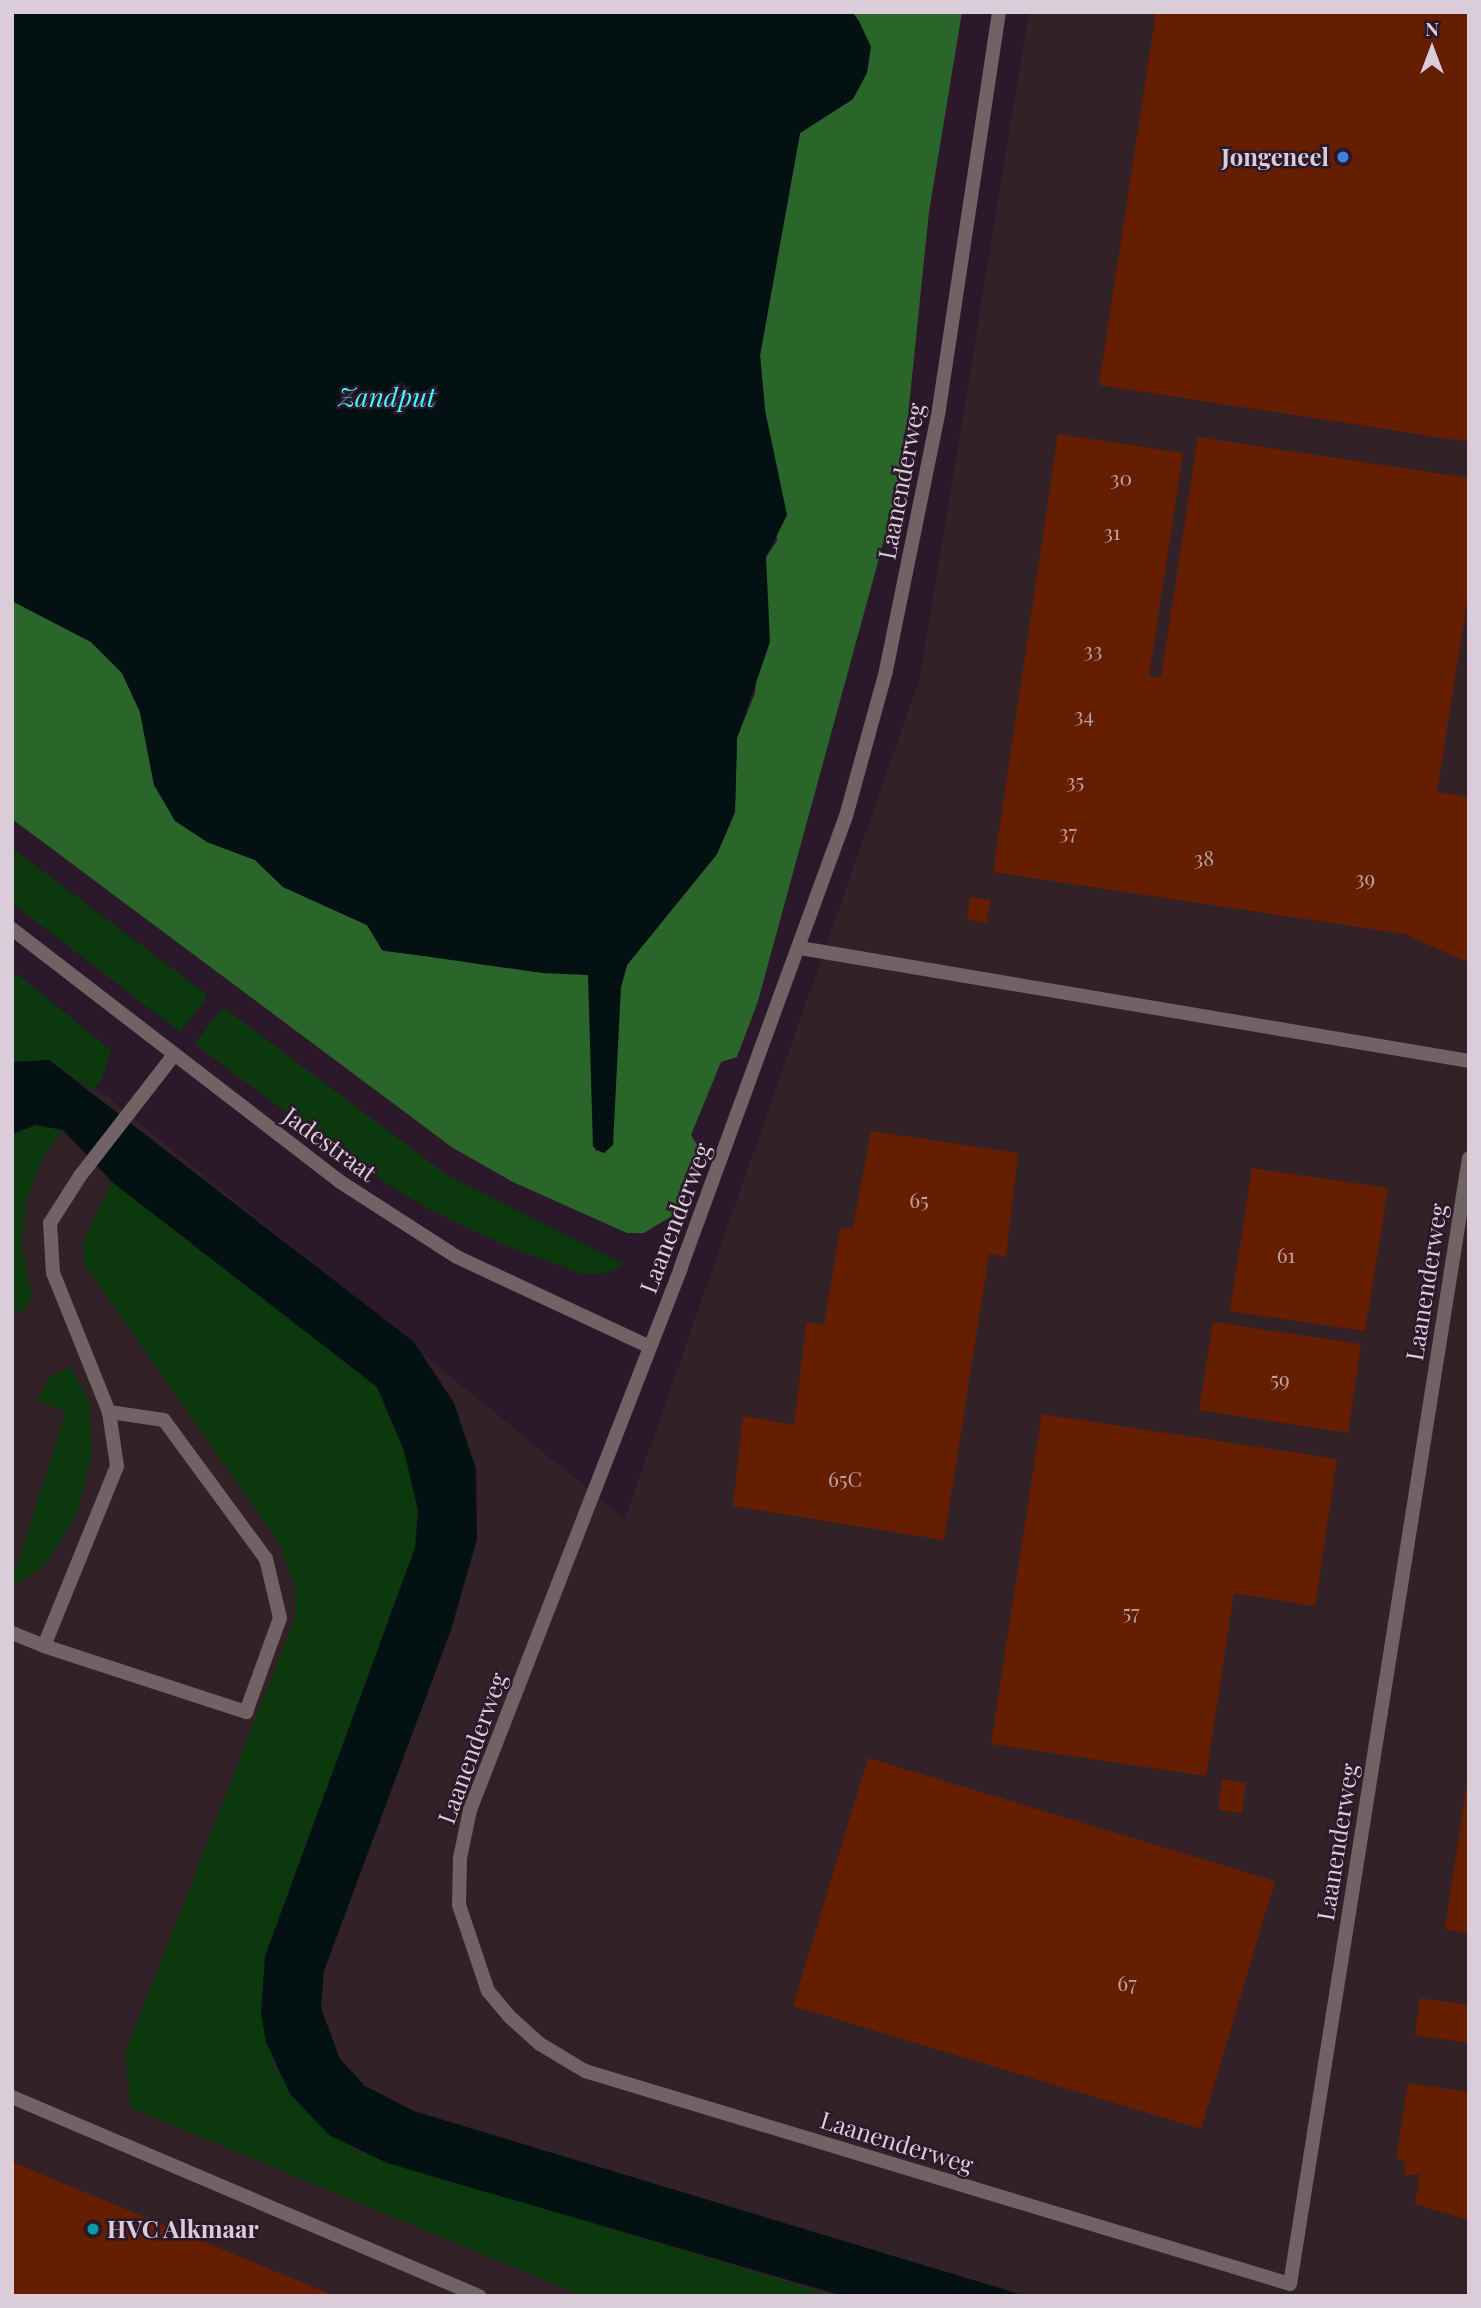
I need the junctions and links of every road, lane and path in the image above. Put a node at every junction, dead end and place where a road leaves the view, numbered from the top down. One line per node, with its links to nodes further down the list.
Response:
1 (999, 12): 3 (street, Laanenderweg)
2 (12, 929): 4 (street, Jadestraat)
3 (800, 948): 5 (street); 7 (street, Laanenderweg)
4 (174, 1055): 7 (street, Jadestraat); 8 (street)
5 (1469, 1061)
6 (1469, 1158): 7 (street, Laanenderweg)
7 (650, 1347)
8 (109, 1412): 10 (street); 10 (street)
9 (12, 1633): 10 (street)
10 (44, 1646)
11 (12, 2097): 12 (street)
12 (479, 2296)

